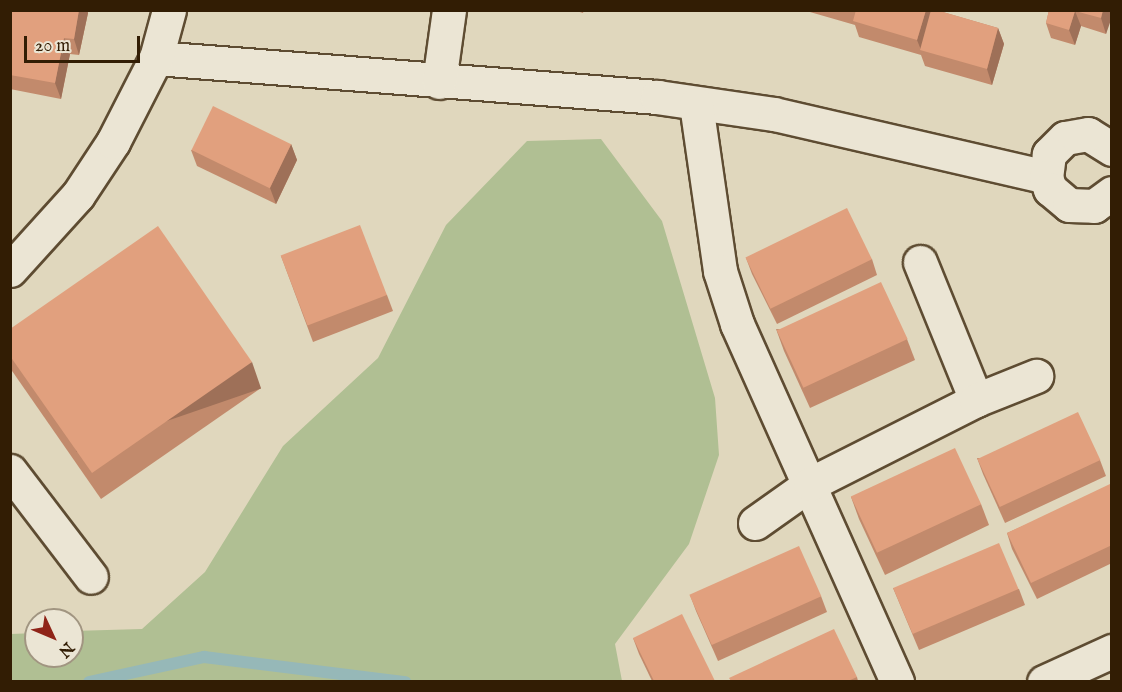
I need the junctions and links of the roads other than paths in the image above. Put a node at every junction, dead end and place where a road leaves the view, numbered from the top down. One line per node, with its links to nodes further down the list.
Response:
1 (169, 10): 3 (street)
2 (449, 10): 4 (street)
3 (156, 58): 4 (street); 10 (street)
4 (439, 82): 5 (street)
5 (696, 104): 7 (street); 14 (street)
6 (1112, 149): 7 (street)
7 (1046, 177): 8 (street)
8 (1112, 193)
9 (920, 262): 12 (street)
10 (10, 270)
11 (1036, 376): 12 (street)
12 (976, 400): 14 (street)
13 (10, 471): 16 (street)
14 (810, 484): 15 (street); 18 (street)
15 (755, 523)
16 (91, 577)
17 (1112, 651): 19 (street)
18 (897, 681)
19 (1044, 681)

